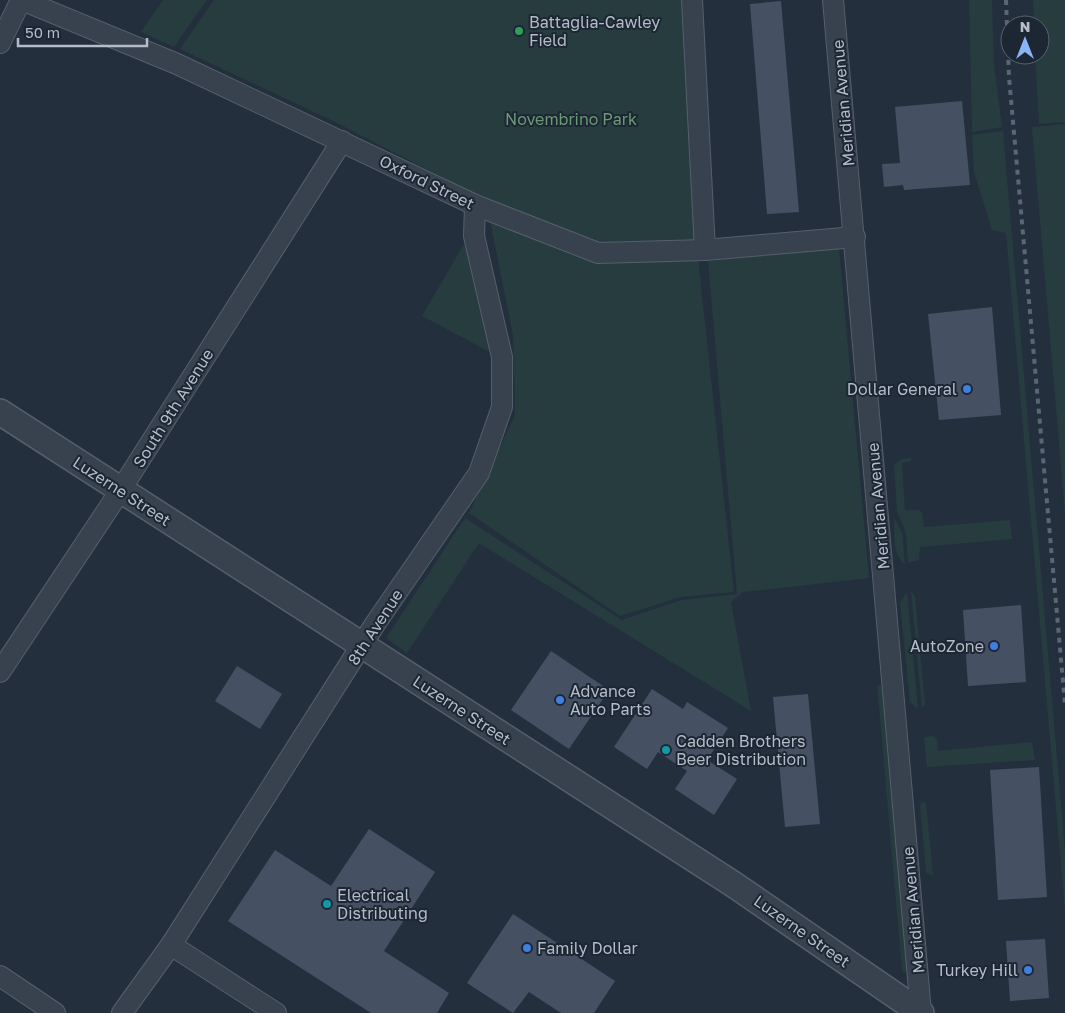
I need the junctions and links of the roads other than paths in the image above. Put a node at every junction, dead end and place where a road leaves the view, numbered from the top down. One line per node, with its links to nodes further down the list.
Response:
1 (22, 0): 4 (street); 5 (street, Oxford Street)
2 (692, 0): 8 (street)
3 (833, 0): 7 (street, Meridian Avenue)
4 (0, 43)
5 (342, 141): 6 (street, Oxford Street); 10 (street, South 9th Avenue)
6 (475, 205): 8 (street, Oxford Street); 11 (street, 8th Avenue)
7 (855, 237): 8 (street, Oxford Street); 18 (street, Meridian Avenue)
8 (705, 250)
9 (0, 412): 10 (street, Luzerne Street)
10 (120, 490): 11 (street, Luzerne Street); 12 (street, South 9th Avenue)
11 (362, 646): 13 (street, 8th Avenue); 18 (street, Luzerne Street)
12 (0, 672)
13 (171, 945): 16 (street, 8th Avenue); 17 (street)
14 (0, 976): 15 (street)
15 (55, 1013)
16 (122, 1013)
17 (276, 1013)
18 (921, 1013)

